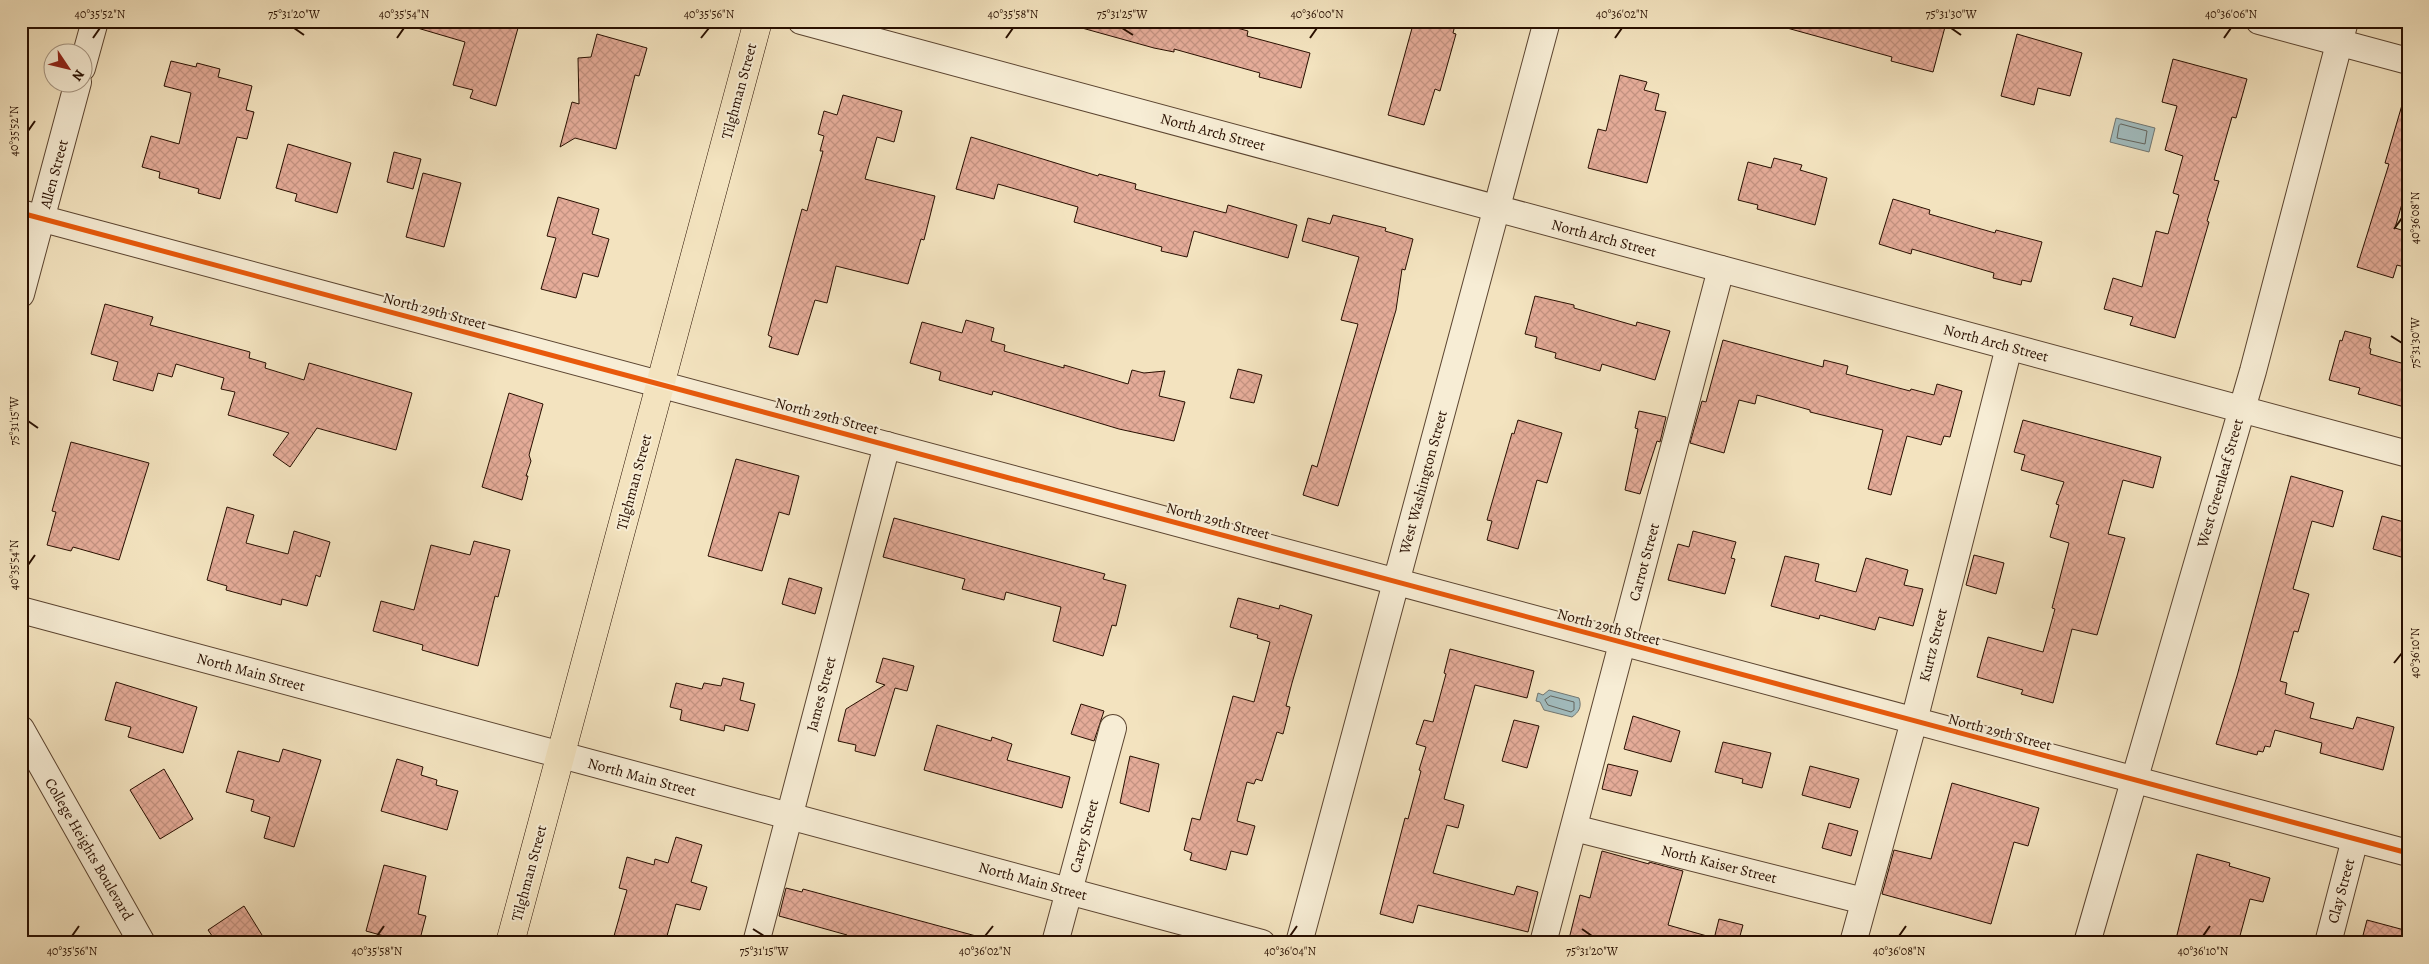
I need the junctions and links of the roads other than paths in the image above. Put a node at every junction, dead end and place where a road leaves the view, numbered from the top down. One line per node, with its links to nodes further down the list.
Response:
1 (95, 21): 7 (street)
2 (758, 21): 15 (main road, Tilghman Street)
3 (801, 21): 10 (street, North Arch Street)
4 (1547, 21): 10 (street, West Washington Street)
5 (2259, 21): 6 (street)
6 (2342, 32): 8 (street); 16 (street, West Greenleaf Street)
7 (89, 42)
8 (2408, 61)
9 (75, 92): 11 (street, Allen Street)
10 (1497, 209): 12 (street, North Arch Street); 19 (street, West Washington Street)
11 (32, 216): 13 (street, Allen Street); 15 (street, North 29th Street)
12 (1721, 269): 14 (street, North Arch Street); 21 (street, Carrot Street)
13 (21, 294)
14 (2009, 346): 16 (street, North Arch Street); 22 (street, Kurtz Street)
15 (660, 384): 17 (street, North 29th Street); 25 (main road, Tilghman Street)
16 (2242, 409): 18 (street, North Arch Street); 26 (street, West Greenleaf Street)
17 (887, 445): 19 (street, North 29th Street); 27 (street, James Street)
18 (2408, 454)
19 (1396, 582): 21 (street, North 29th Street); 38 (street, West Washington Street)
20 (21, 610): 25 (street, North Main Street)
21 (1622, 643): 22 (street, North 29th Street); 28 (street, Carrot Street)
22 (1914, 721): 26 (street, North 29th Street); 32 (street, Kurtz Street)
23 (1113, 728): 31 (street, Carey Street)
24 (21, 729): 33 (street, College Heights Boulevard)
25 (560, 755): 27 (street, North Main Street); 34 (main road, Tilghman Street)
26 (2133, 780): 29 (street, North 29th Street); 41 (street, West Greenleaf Street)
27 (789, 816): 31 (street, North Main Street); 35 (street, James Street)
28 (1574, 828): 32 (street, North Kaiser Street); 39 (street, Carrot Street)
29 (2355, 839): 30 (street, North 29th Street); 42 (street, Clay Street)
30 (2408, 853)
31 (1069, 891): 36 (street, Carey Street); 37 (street, North Main Street)
32 (1864, 900): 40 (street, Kurtz Street)
33 (142, 943)
34 (510, 943)
35 (756, 943)
36 (1055, 943)
37 (1262, 943)
38 (1299, 943)
39 (1543, 943)
40 (1853, 943)
41 (2087, 943)
42 (2328, 943)

